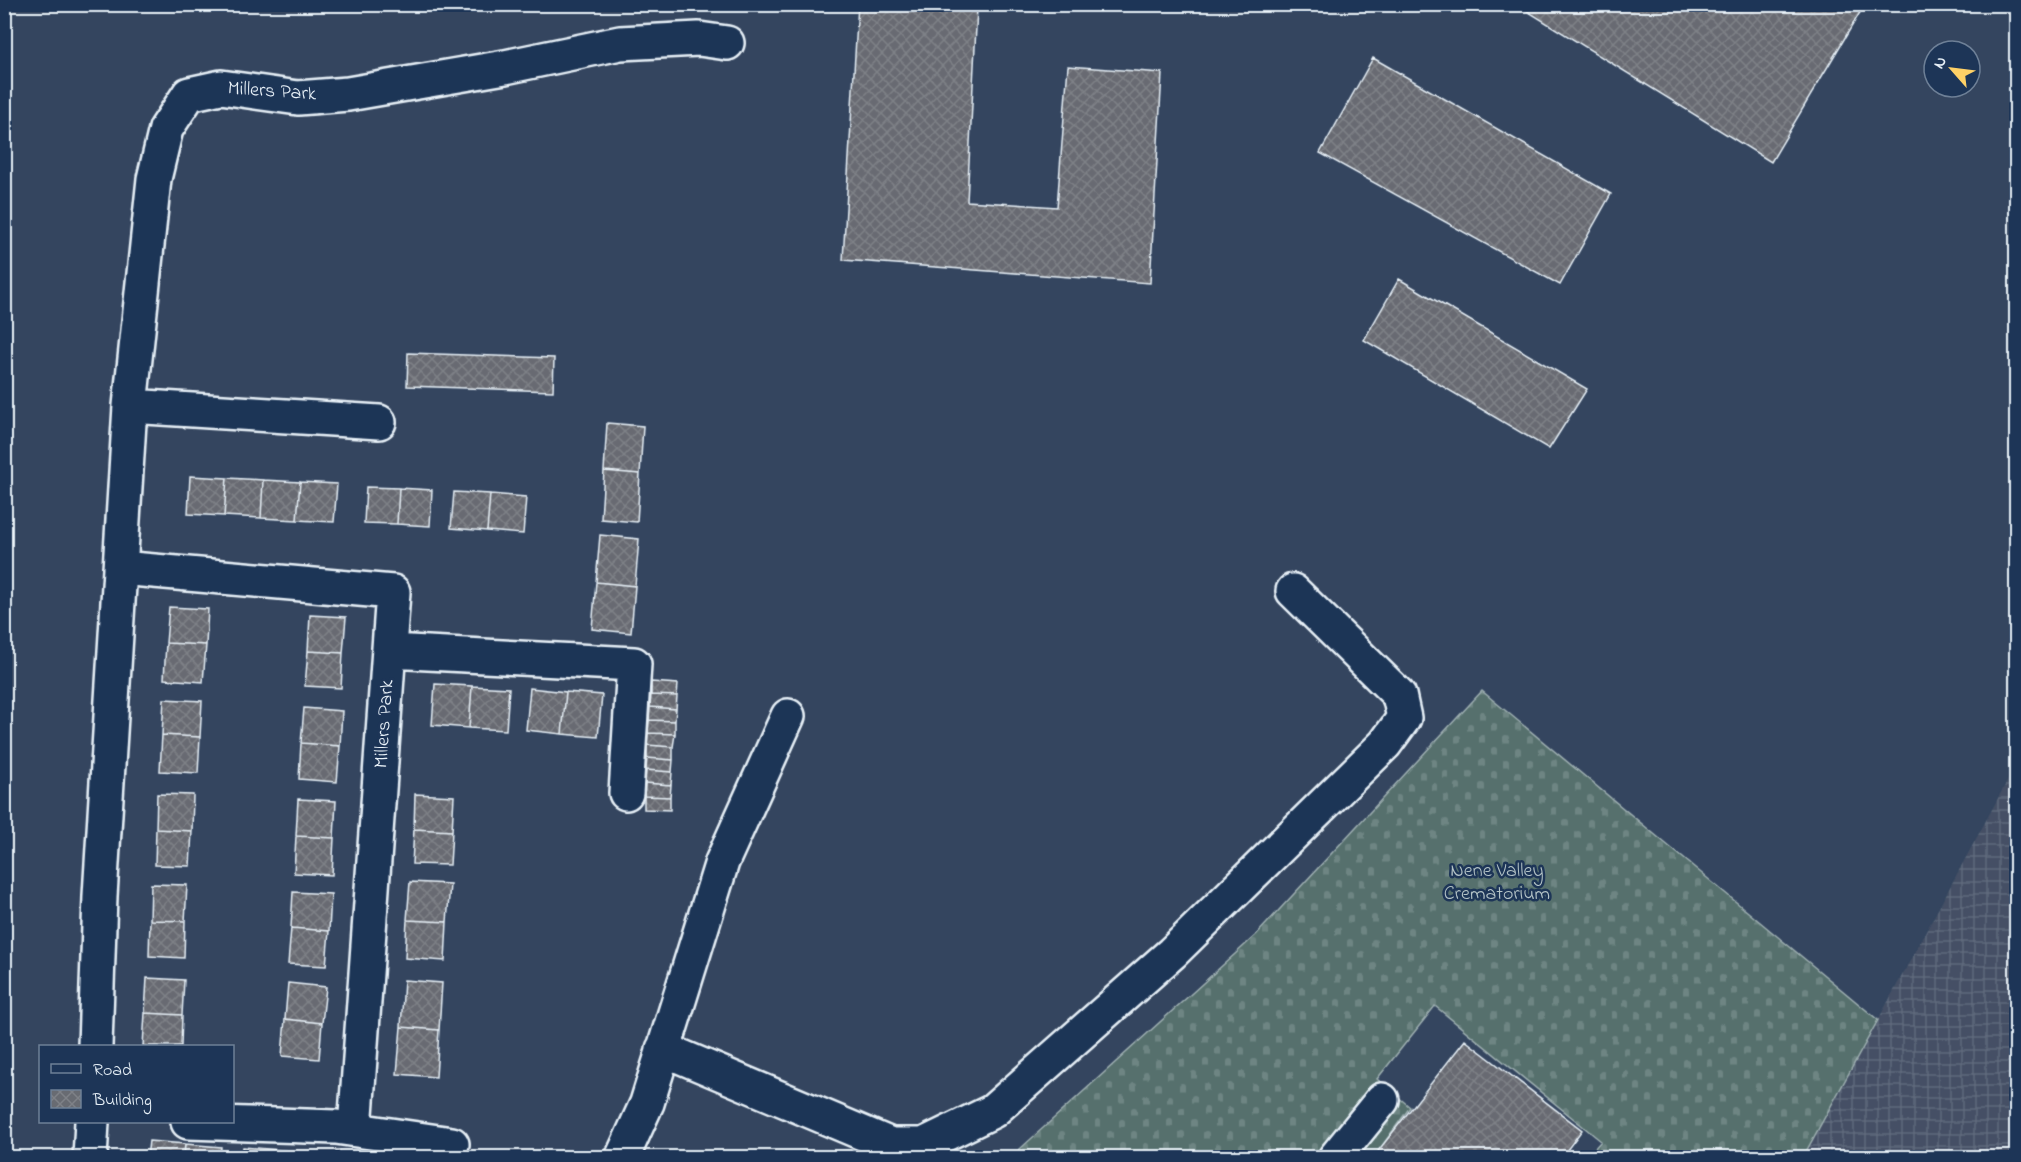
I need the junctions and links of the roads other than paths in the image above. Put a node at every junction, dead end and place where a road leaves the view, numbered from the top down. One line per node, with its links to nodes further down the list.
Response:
1 (727, 44): 2 (street, Millers Park)
2 (130, 406): 3 (street); 4 (street, Millers Park)
3 (379, 422)
4 (120, 568): 6 (street, Millers Park); 9 (street, Millers Park)
5 (1293, 591): 10 (street)
6 (390, 651): 8 (street); 14 (street, Millers Park)
7 (788, 716): 10 (street)
8 (626, 793)
9 (95, 1045)
10 (663, 1049): 17 (street)
11 (1382, 1100): 18 (street)
12 (92, 1123): 16 (street)
13 (212, 1123): 14 (street)
14 (355, 1129): 15 (street)
15 (452, 1144)
16 (90, 1158)
17 (622, 1158)
18 (1335, 1158)

